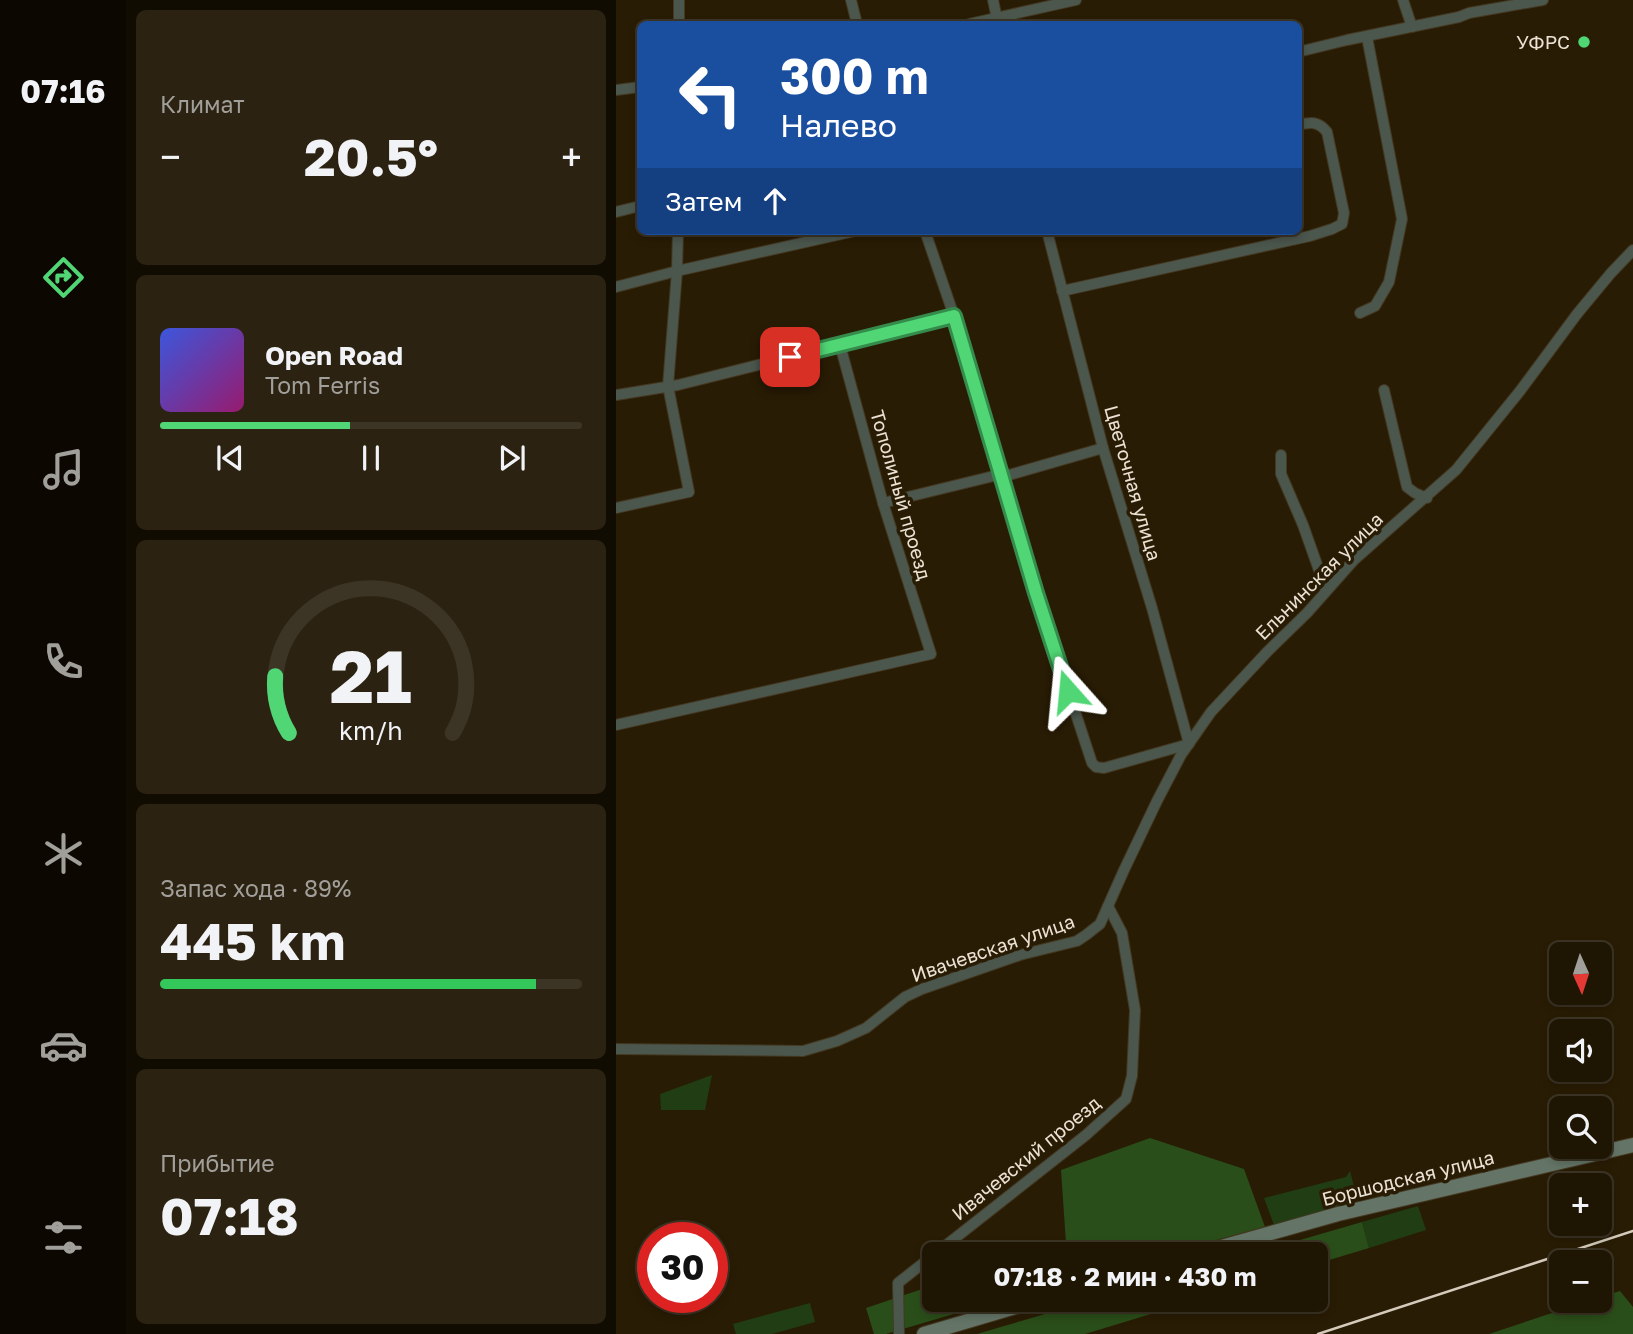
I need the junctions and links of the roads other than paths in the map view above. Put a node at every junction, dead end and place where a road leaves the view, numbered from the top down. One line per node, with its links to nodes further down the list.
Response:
1 (679, 0): 8 (street)
2 (851, 0): 9 (street)
3 (993, 0): 7 (street)
4 (1076, 0): 7 (street)
5 (1403, 0): 11 (street)
6 (1543, 0): 11 (street)
7 (998, 19): 10 (street)
8 (679, 21)
9 (856, 21)
10 (986, 21)
11 (1412, 27): 12 (street)
12 (1367, 37): 13 (street); 27 (street)
13 (1302, 51)
14 (637, 87): 15 (street)
15 (616, 90)
16 (1302, 124): 26 (street)
17 (637, 207): 18 (street)
18 (616, 212)
19 (678, 235): 24 (street)
20 (837, 235): 24 (street)
21 (926, 235): 28 (street)
22 (1048, 235): 26 (street, Цветочная улица)
23 (1633, 250): 36 (street, Ельнинская улица)
24 (677, 271): 25 (street); 30 (street)
25 (616, 287)
26 (1062, 291): 33 (street, Цветочная улица)
27 (1360, 313)
28 (954, 316): 29 (street); 35 (street)
29 (840, 345): 30 (street); 37 (street, Тополиный проезд)
30 (668, 386): 32 (street); 38 (street)
31 (1384, 390): 36 (street)
32 (616, 395)
33 (1103, 449): 35 (street); 41 (street, Цветочная улица)
34 (1281, 454): 39 (street)
35 (1002, 474): 37 (street); 41 (street)
36 (1427, 498): 39 (street, Ельнинская улица)
37 (884, 503): 40 (street, Тополиный проезд)
38 (616, 508)
39 (1326, 590): 41 (street, Ельнинская улица)
40 (616, 725)
41 (1189, 744): 42 (street, Ельнинская улица)
42 (1108, 906): 43 (street, Ельнинская улица); 48 (street, Ивачевский проезд)
43 (1100, 924): 44 (street, Ивачевская улица)
44 (616, 1049)
45 (1633, 1145): 46 (street, Боршодская улица)
46 (1240, 1242)
47 (998, 1312): 49 (street)
48 (900, 1334)
49 (924, 1334)

